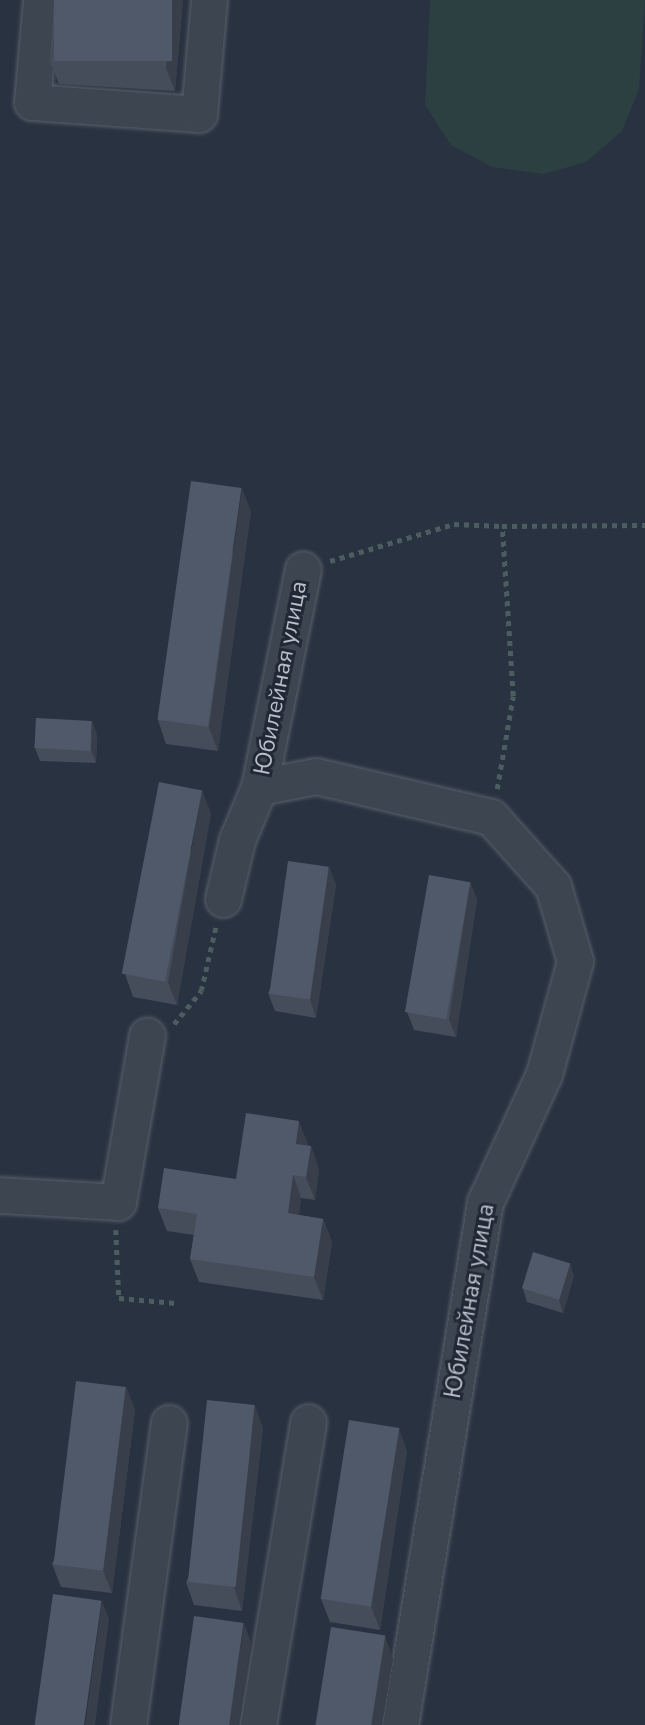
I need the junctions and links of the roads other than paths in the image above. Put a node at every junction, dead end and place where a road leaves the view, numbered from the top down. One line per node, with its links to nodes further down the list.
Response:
1 (41, 0): 2 (street)
2 (209, 0)
3 (303, 569): 4 (street, Юбилейная улица)
4 (259, 786): 5 (street, Юбилейная улица); 12 (street, Юбилейная улица)
5 (223, 899)
6 (147, 1035): 7 (street)
7 (0, 1195)
8 (308, 1422): 11 (street)
9 (169, 1423): 10 (street)
10 (128, 1725)
11 (258, 1725)
12 (400, 1725)

